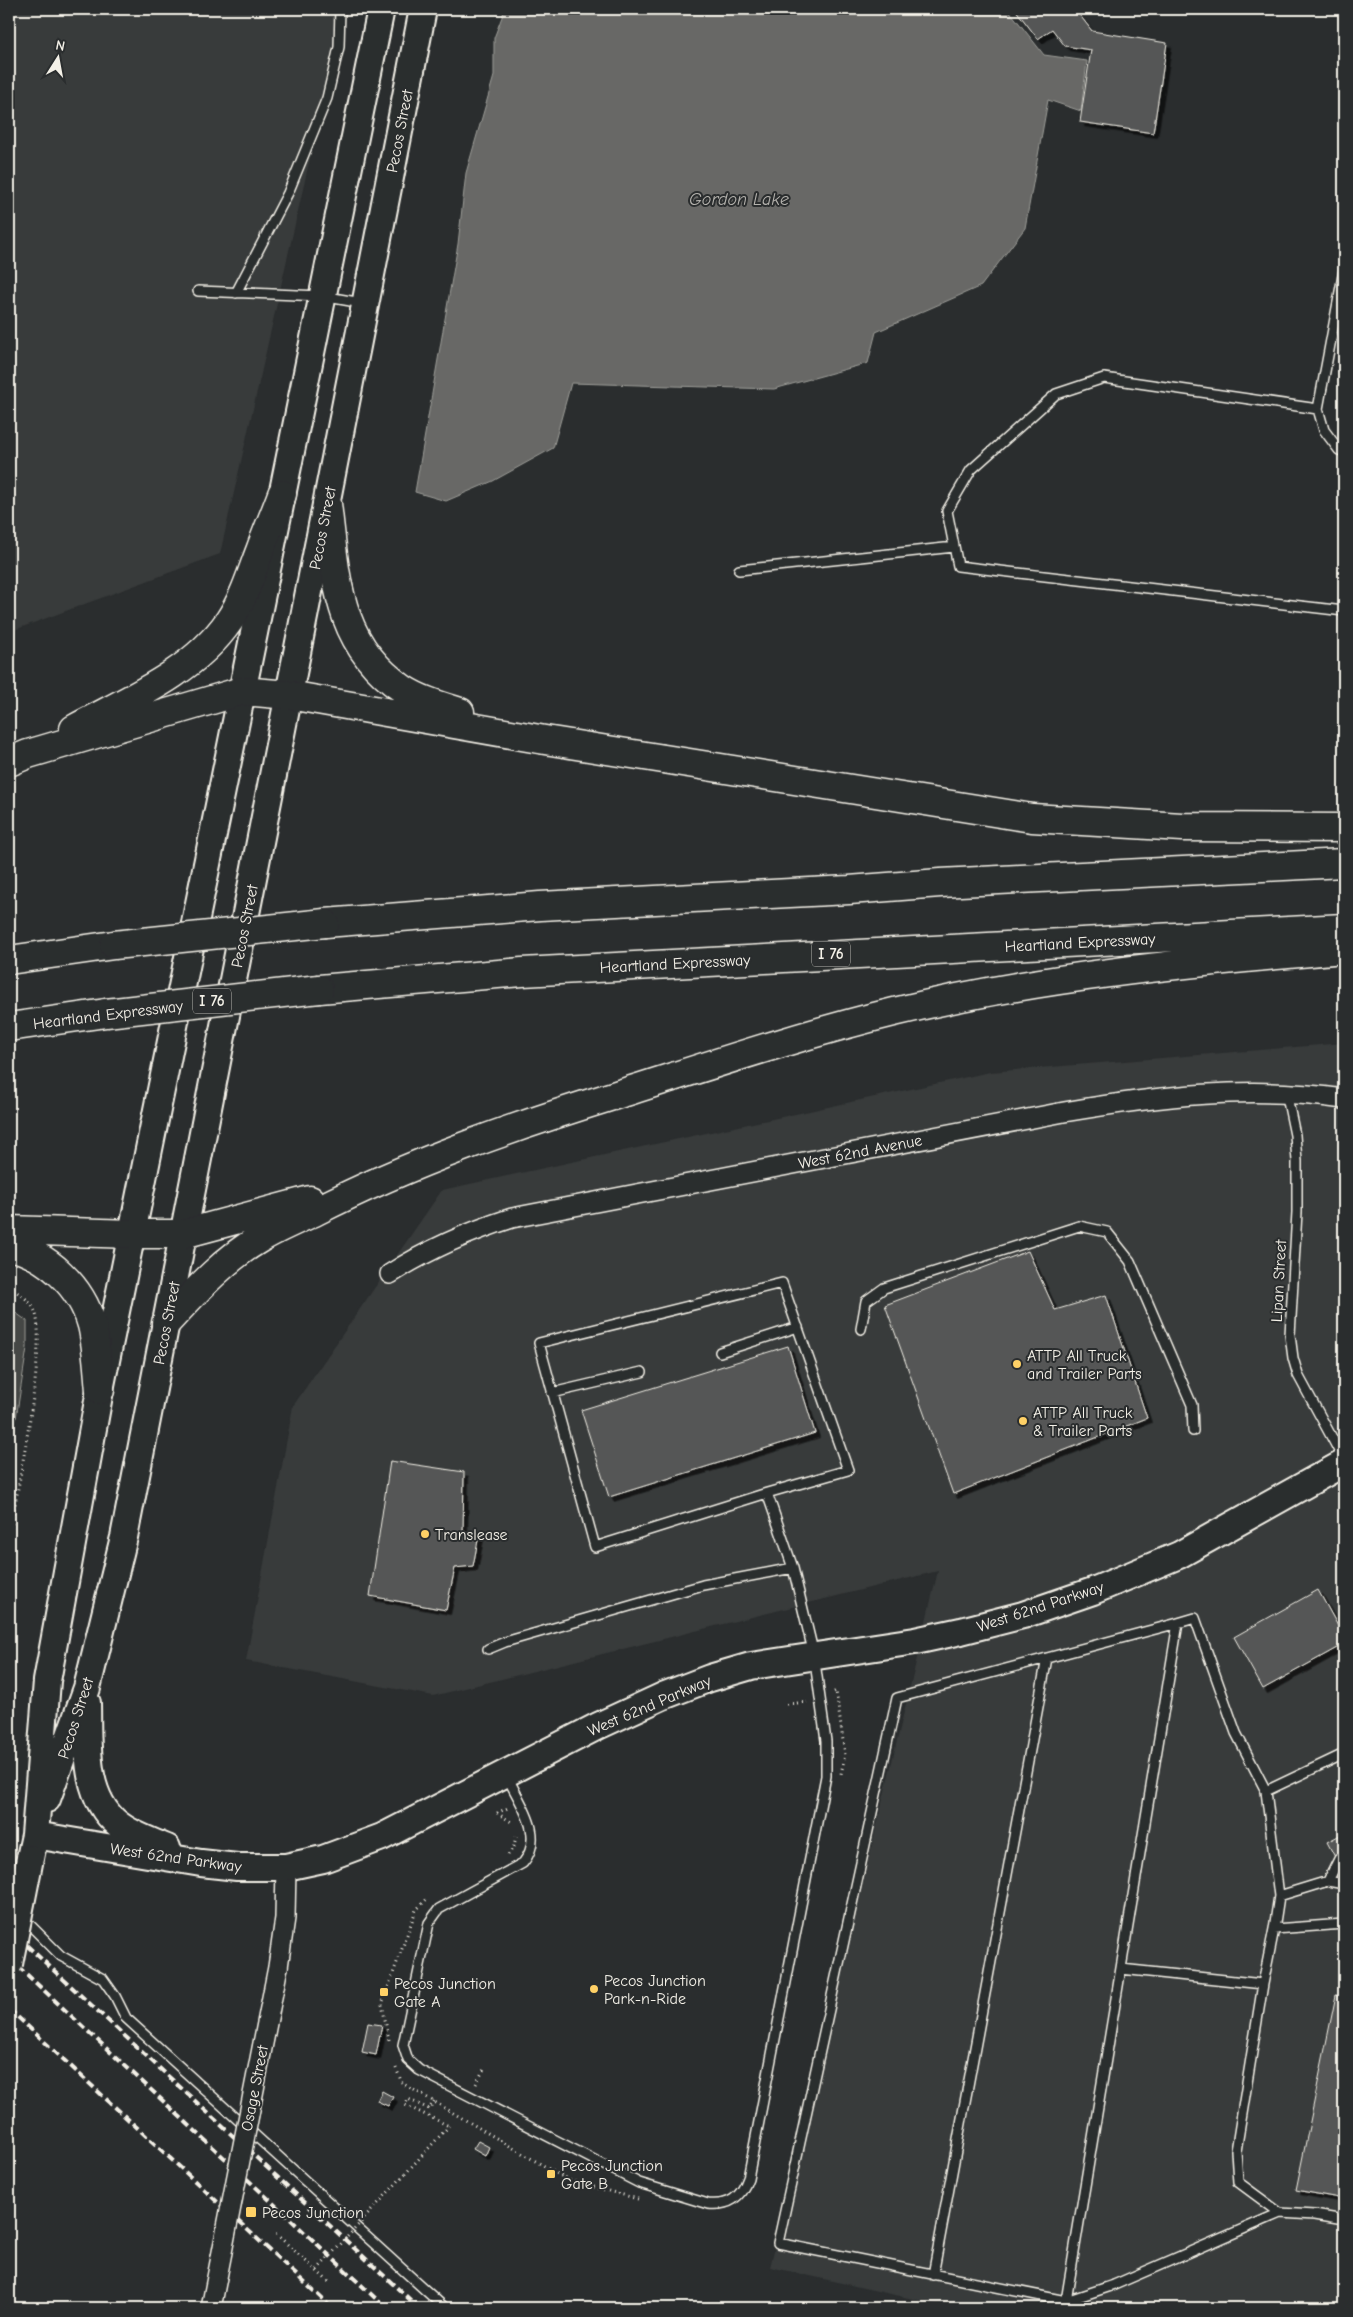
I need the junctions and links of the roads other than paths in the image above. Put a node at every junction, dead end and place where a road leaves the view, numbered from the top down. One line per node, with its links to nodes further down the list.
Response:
1 (340, 9): 7 (lane)
2 (381, 9): 8 (main road, Pecos Street)
3 (423, 9): 9 (main road, Pecos Street)
4 (1344, 270): 5 (lane)
5 (1343, 285): 10 (lane)
6 (198, 291): 7 (lane)
7 (236, 292): 8 (lane)
8 (322, 296): 9 (lane); 12 (main road, Pecos Street)
9 (366, 304): 13 (main road, Pecos Street)
10 (1318, 408): 11 (lane); 14 (lane)
11 (1344, 451)
12 (282, 494): 17 (main road, Pecos Street); 20 (highway)
13 (326, 504): 18 (main road, Pecos Street); 19 (highway)
14 (954, 547): 15 (lane); 16 (lane)
15 (739, 570)
16 (1344, 611)
17 (242, 691): 18 (highway); 20 (highway); 31 (main road, Pecos Street)
18 (290, 695): 19 (highway); 32 (main road, Pecos Street)
19 (544, 740): 21 (highway)
20 (18, 758)
21 (1344, 828)
22 (1344, 863): 25 (highway, bridge)
23 (1344, 928): 26 (highway, Heartland Expressway / I 76, bridge)
24 (1344, 949): 29 (highway)
25 (9, 960)
26 (9, 1027)
27 (1286, 1092): 28 (street, West 62nd Avenue); 34 (street, West 62nd Avenue); 43 (lane, Lipan Street)
28 (1344, 1099)
29 (364, 1186): 32 (highway); 35 (highway)
30 (9, 1230): 31 (highway)
31 (132, 1234): 32 (highway); 40 (main road, Pecos Street)
32 (183, 1234): 35 (main road, Pecos Street)
33 (9, 1246): 40 (highway)
34 (390, 1274)
35 (166, 1323): 50 (main road, Pecos Street)
36 (798, 1327): 38 (lane); 41 (lane); 44 (lane)
37 (861, 1329): 42 (lane)
38 (720, 1352)
39 (642, 1372): 41 (lane)
40 (100, 1390): 54 (main road, Pecos Street)
41 (552, 1393): 44 (lane)
42 (1193, 1431)
43 (1344, 1462): 48 (main road, West 62nd Parkway)
44 (767, 1493): 45 (lane)
45 (793, 1568): 47 (lane); 48 (lane)
46 (1178, 1622): 49 (lane); 53 (lane); 65 (lane)
47 (488, 1650)
48 (814, 1655): 52 (main road, West 62nd Parkway); 52 (lane)
49 (1047, 1658): 69 (lane); 69 (lane)
50 (86, 1688): 54 (main road, Pecos Street); 56 (main road)
51 (1344, 1754): 53 (lane)
52 (506, 1773): 57 (main road, West 62nd Parkway)
53 (1266, 1791): 60 (lane)
54 (32, 1847): 56 (main road, West 62nd Parkway); 64 (main road, Pecos Street, bridge)
55 (1340, 1859): 58 (lane)
56 (201, 1863): 57 (main road, West 62nd Parkway)
57 (286, 1867): 71 (street, Osage Street, bridge)
58 (1328, 1881): 59 (lane); 60 (lane)
59 (1344, 1884)
60 (1279, 1896): 63 (lane)
61 (9, 1904): 72 (lane)
62 (1344, 1924): 63 (lane)
63 (1274, 1929): 66 (lane)
64 (9, 1964)
65 (1120, 1969): 66 (lane); 70 (lane)
66 (1263, 1984): 67 (lane)
67 (1280, 2213): 68 (lane); 70 (lane)
68 (1344, 2220)
69 (933, 2275): 70 (lane)
70 (1066, 2302)
71 (211, 2308)
72 (445, 2308)

